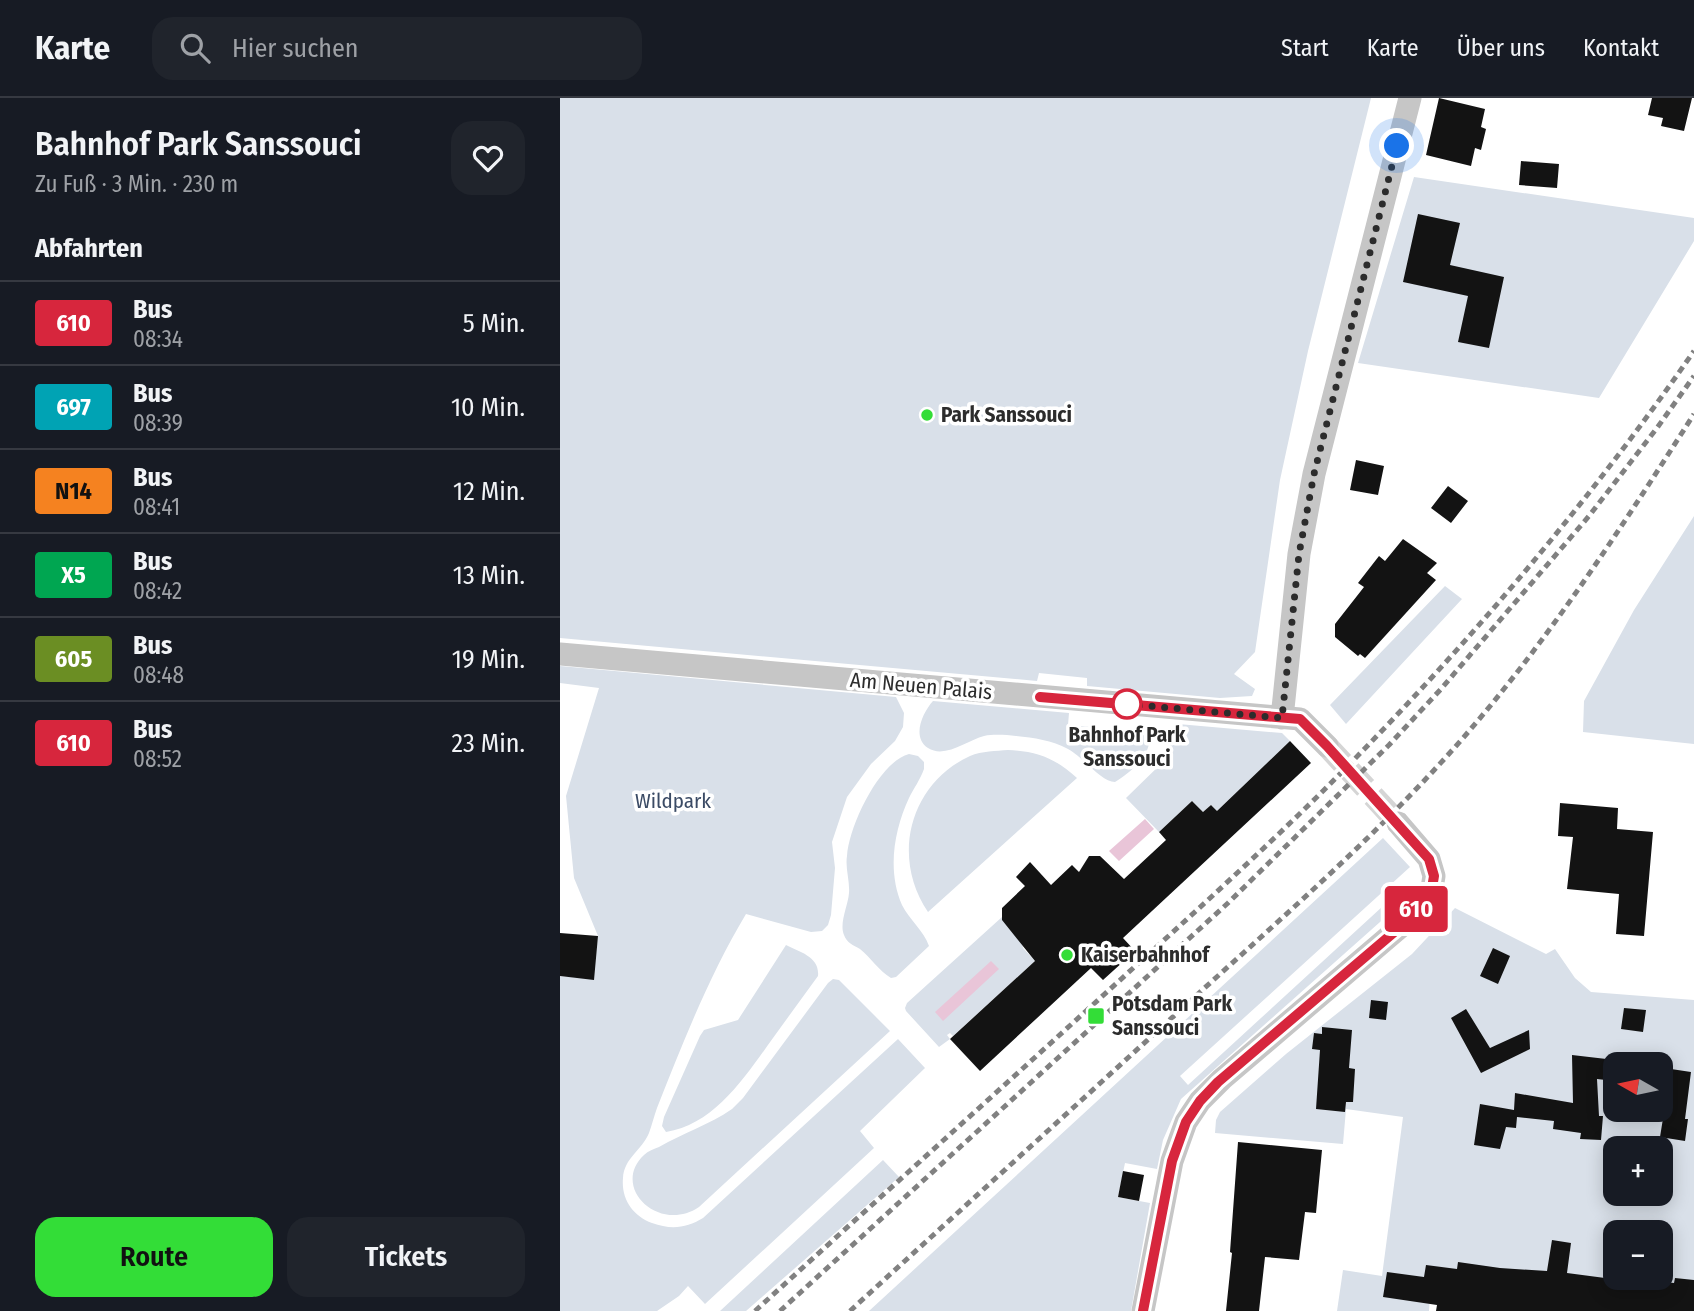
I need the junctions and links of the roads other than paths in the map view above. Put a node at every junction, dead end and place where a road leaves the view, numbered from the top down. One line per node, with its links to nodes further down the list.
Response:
1 (1410, 98): 3 (street)
2 (560, 654): 3 (street, Am Neuen Palais)
3 (1282, 718): 4 (street, Am Neuen Palais)
4 (1327, 746)
5 (1398, 823): 6 (street)
6 (1143, 1311)

